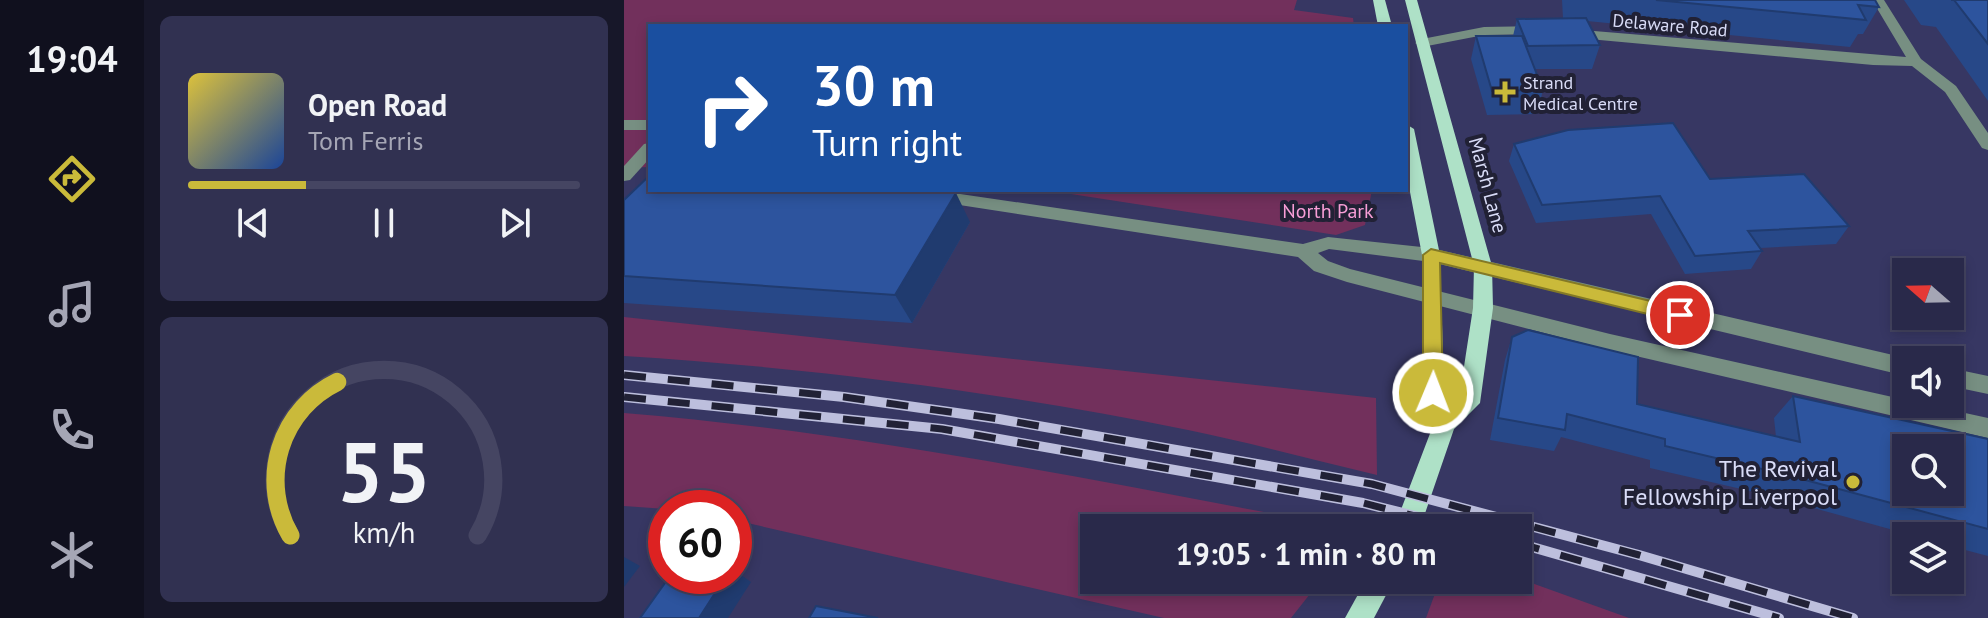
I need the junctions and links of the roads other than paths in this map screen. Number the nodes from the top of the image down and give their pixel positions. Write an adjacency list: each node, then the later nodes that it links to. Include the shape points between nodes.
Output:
1 (1379, 0): 4 (main road)
2 (1411, 0): 5 (main road, Marsh Lane)
3 (1878, 0): 6 (street)
4 (1385, 24)
5 (1422, 43): 6 (street, Delaware Road, via 1484,31 1534,30); 16 (main road, Marsh Lane)
6 (1916, 62): 10 (street, via 1951,89)
7 (624, 125): 8 (street)
8 (648, 125)
9 (1408, 139): 15 (main road)
10 (1988, 145)
11 (648, 151): 12 (street)
12 (628, 183)
13 (916, 195): 14 (street)
14 (1303, 251): 15 (street, via 1328,243); 17 (street, via 1321,266)
15 (1431, 255): 16 (street); 17 (main road)
16 (1483, 266): 18 (main road, Marsh Lane); 19 (street)
17 (1432, 294): 18 (street); 22 (main road, via 1433,393)
18 (1483, 308): 22 (main road, Marsh Lane, via 1469,403); 23 (street, via 1624,346)
19 (1892, 364)
20 (1964, 380): 21 (street)
21 (1988, 385)
22 (1445, 423): 24 (main road, Marsh Lane)
23 (1988, 428)
24 (1412, 514)
25 (1373, 594): 26 (main road)
26 (1359, 618)

